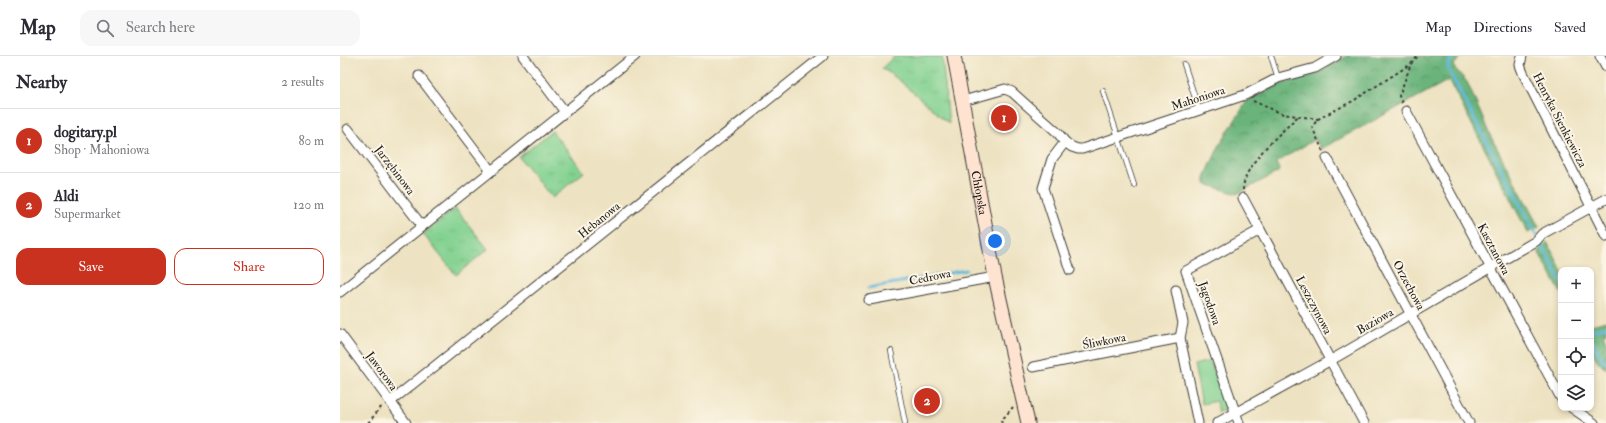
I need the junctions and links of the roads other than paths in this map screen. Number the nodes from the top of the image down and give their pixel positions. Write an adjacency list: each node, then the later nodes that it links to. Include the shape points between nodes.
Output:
1 (523, 56): 17 (street)
2 (635, 56): 17 (street)
3 (823, 56): 43 (street, Hebanowa)
4 (954, 56): 14 (street, Chłopska)
5 (1271, 56): 12 (lane)
6 (1336, 56): 12 (street, Mahoniowa, via 1315,68)
7 (1522, 56): 26 (street, Henryka Sienkiewicza, via 1520,65 1523,73)
8 (1600, 56): 10 (street)
9 (1184, 64): 16 (lane)
10 (1606, 67)
11 (419, 76): 22 (street)
12 (1278, 78): 16 (street, Mahoniowa, via 1245,95)
13 (1102, 91): 19 (lane)
14 (963, 101): 20 (street, via 1005,89 1012,92); 32 (street, Chłopska)
15 (1405, 108): 30 (street, Kasztanowa)
16 (1199, 110): 19 (street, Mahoniowa)
17 (564, 112): 22 (street)
18 (348, 129): 27 (street, Jarzębinowa)
19 (1118, 137): 20 (street, Mahoniowa, via 1078,149); 23 (lane)
20 (1065, 142): 31 (street, via 1052,159 1043,188)
21 (1325, 154): 36 (street, Orzechowa)
22 (491, 171): 27 (street)
23 (1134, 185)
24 (1243, 198): 28 (street, Leszczynowa)
25 (1606, 199): 26 (street, Baziowa)
26 (1591, 207): 29 (street, Henryka Sienkiewicza); 30 (street, Baziowa)
27 (422, 226): 34 (street)
28 (1260, 230): 40 (street, Leszczynowa); 45 (street, Jagodowa, via 1186,271)
29 (1606, 236)
30 (1490, 267): 36 (street, Baziowa); 42 (street, Kasztanowa)
31 (1070, 270)
32 (995, 277): 35 (street, Cedrowa); 48 (street, Chłopska)
33 (1176, 290): 38 (street, via 1183,323)
34 (340, 292)
35 (869, 300)
36 (1410, 314): 40 (street, Baziowa); 53 (street, Orzechowa)
37 (340, 334): 43 (street, Jaworowa)
38 (1180, 338): 41 (street, Śliwkowa); 49 (street)
39 (891, 351): 47 (lane)
40 (1330, 360): 45 (street, Baziowa); 52 (street, Leszczynowa)
41 (1033, 367)
42 (1558, 392)
43 (387, 403): 46 (street, Jaworowa)
44 (1576, 411): 54 (street)
45 (1236, 414): 50 (street, Baziowa); 51 (street, Jagodowa)
46 (406, 423)
47 (905, 423)
48 (1028, 423)
49 (1198, 423)
50 (1217, 423)
51 (1239, 423)
52 (1364, 423)
53 (1469, 423)
54 (1594, 423)

